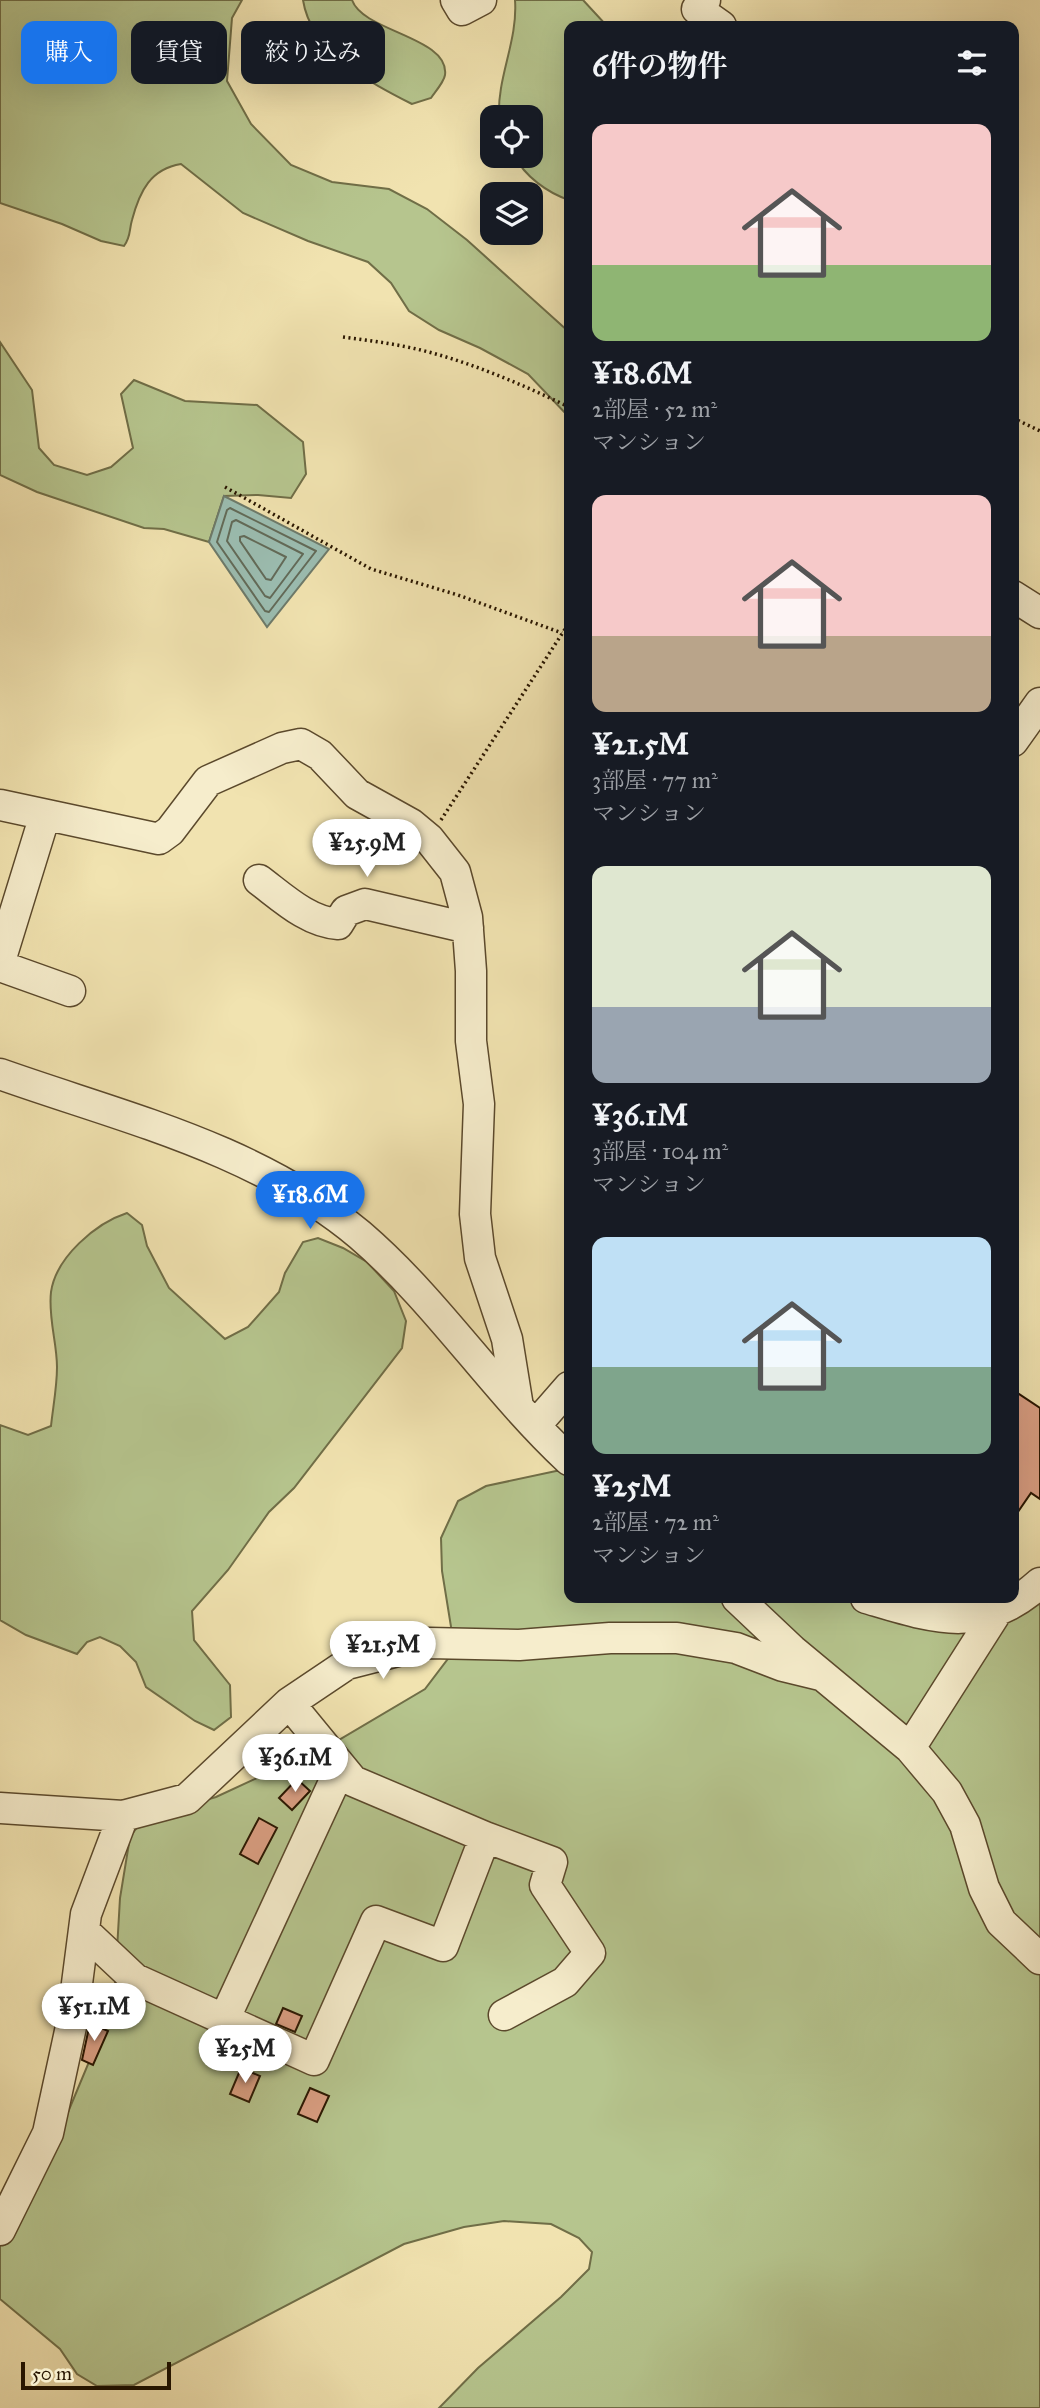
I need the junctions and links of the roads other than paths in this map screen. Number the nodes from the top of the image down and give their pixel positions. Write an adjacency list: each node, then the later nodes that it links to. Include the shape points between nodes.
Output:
1 (456, 0): 2 (street, via 462,10)
2 (481, 0)
3 (705, 0): 4 (street, via 696,9)
4 (713, 21)
5 (1019, 600): 6 (street)
6 (1040, 613)
7 (1040, 703): 8 (street)
8 (1019, 733)
9 (0, 805): 10 (street)
10 (45, 815): 12 (street, via 159,839 208,781 301,744 320,755 357,794 429,839 455,872); 13 (street)
11 (259, 880): 12 (street, via 326,923 338,924 346,911 365,904)
12 (468, 928): 17 (street, via 471,1041 479,1104 475,1214 480,1258)
13 (0, 964): 14 (street)
14 (70, 991)
15 (0, 1074): 17 (street, via 121,1113 223,1152 283,1182 358,1234 412,1284)
16 (564, 1390): 17 (street)
17 (526, 1416): 18 (street)
18 (564, 1455)
19 (1040, 1583): 20 (street)
20 (1019, 1597)
21 (742, 1603): 25 (street)
22 (883, 1603): 24 (street, via 926,1616 962,1619)
23 (1011, 1603): 24 (street)
24 (996, 1613): 27 (street)
25 (820, 1675): 26 (street, via 736,1648 677,1638 429,1643 347,1664); 27 (street)
26 (289, 1703): 28 (street); 30 (street, via 187,1799)
27 (911, 1748): 33 (street, via 947,1792 965,1825 984,1888 1002,1922)
28 (341, 1767): 31 (street, via 353,1781); 35 (street)
29 (0, 1808): 30 (street)
30 (123, 1816): 32 (street)
31 (485, 1837): 34 (street, via 552,1862 544,1885 590,1953 565,1982); 35 (street, via 443,1946 376,1921 314,2060)
32 (83, 1931): 35 (street, via 135,1979); 36 (street, via 72,2022 48,2133)
33 (1040, 1959)
34 (505, 2015)
35 (224, 2020)
36 (0, 2230)

